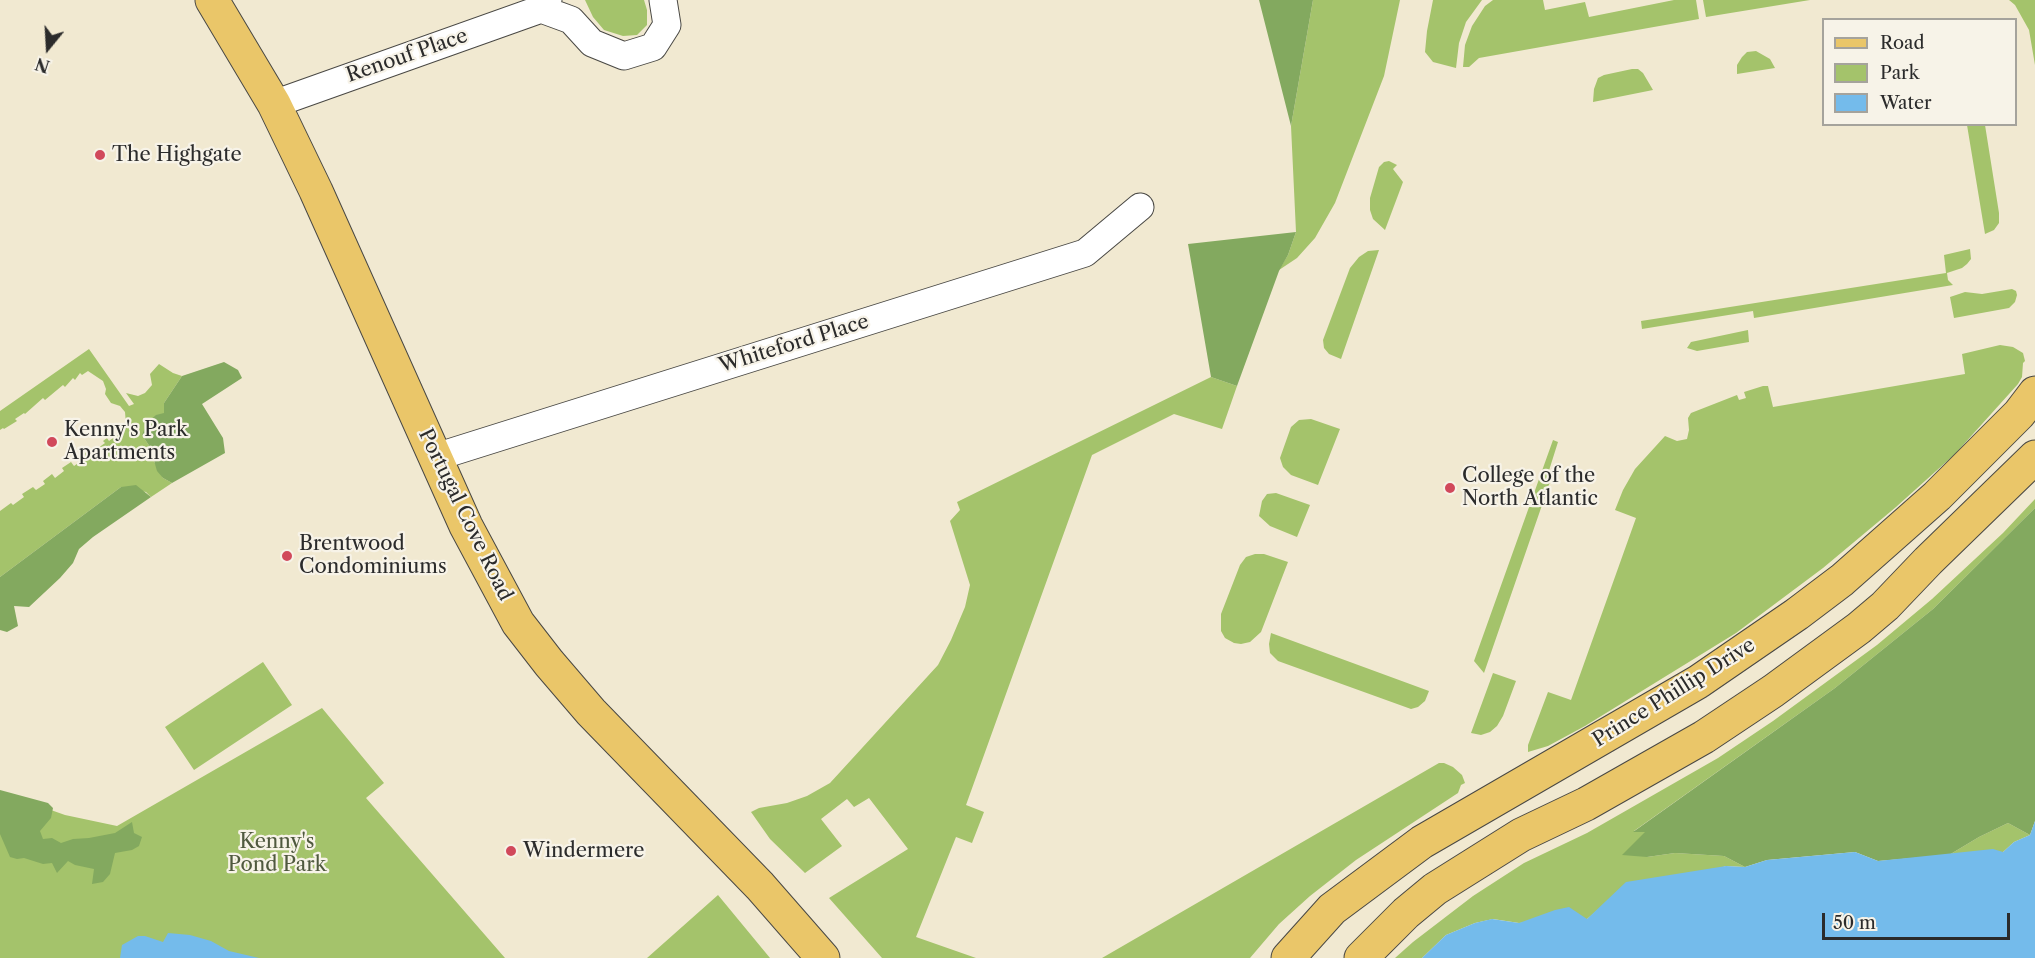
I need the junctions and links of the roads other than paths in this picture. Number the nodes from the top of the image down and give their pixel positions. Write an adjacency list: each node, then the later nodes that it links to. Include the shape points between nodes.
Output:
1 (212, 0): 4 (main road, Portugal Cove Road)
2 (663, 0): 3 (street, Renouf Place, via 667,25 653,47 624,56 592,42 571,20)
3 (545, 5): 4 (street, Renouf Place)
4 (274, 104): 7 (main road, Portugal Cove Road)
5 (1140, 207): 7 (street, Whiteford Place, via 1085,253)
6 (2035, 393): 10 (main road, Prince Phillip Drive, via 1937,496 1842,580 1689,688 1422,842 1332,909)
7 (436, 457): 9 (main road, Portugal Cove Road, via 466,526 518,623 591,712 760,886)
8 (2035, 457): 11 (main road, via 1885,606 1773,691 1704,737 1586,804 1521,835 1435,889 1397,920)
9 (823, 958)
10 (1288, 958)
11 (1361, 958)

